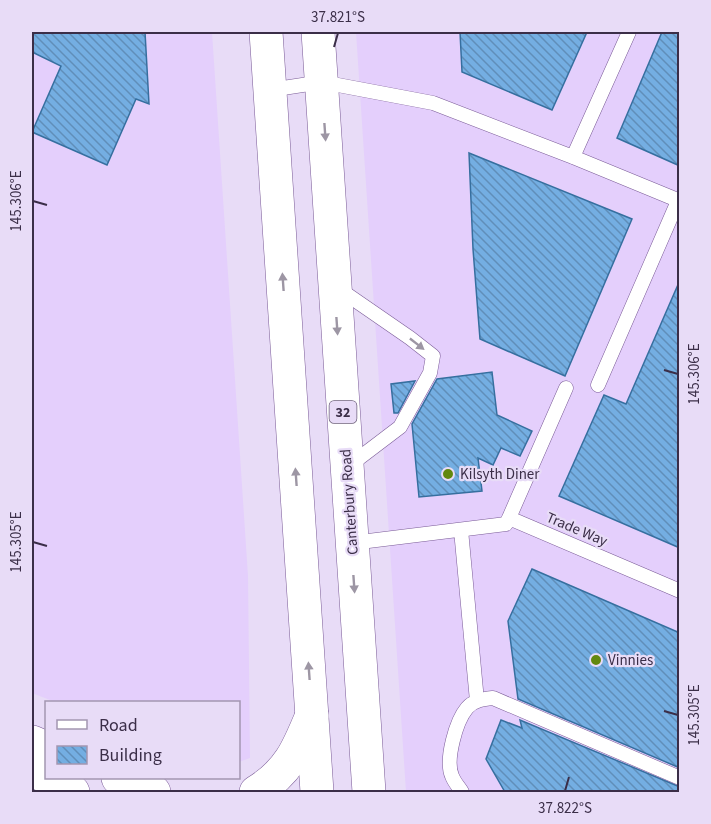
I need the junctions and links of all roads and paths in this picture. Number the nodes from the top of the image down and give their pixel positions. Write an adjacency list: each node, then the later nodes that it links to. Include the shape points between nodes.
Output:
1 (266, 32): 5 (main road)
2 (318, 32): 4 (main road, Canterbury Road / 32)
3 (629, 32): 6 (lane)
4 (322, 82): 5 (lane); 6 (lane, via 433,103); 8 (main road, Canterbury Road / 32, one-way to 8)
5 (270, 90): 17 (main road, one-way to 5)
6 (573, 157): 7 (lane)
7 (679, 201): 9 (lane)
8 (335, 286): 11 (main road, Canterbury Road / 32, one-way to 11); 11 (lane, one-way to 11, via 433,356 430,373 400,427)
9 (598, 385)
10 (566, 388): 12 (lane)
11 (347, 467): 14 (main road, Canterbury Road / 32)
12 (509, 518): 13 (lane, via 506,524); 15 (lane, Trade Way)
13 (461, 530): 14 (lane); 16 (lane)
14 (352, 543): 25 (main road, Canterbury Road / 32, one-way to 25)
15 (680, 591)
16 (477, 701): 18 (lane, via 493,698); 26 (lane, via 467,708 455,729 450,753 451,774)
17 (312, 715): 23 (main road, via 283,771); 24 (main road)
18 (680, 778)
19 (50, 779): 21 (main road)
20 (123, 779): 22 (main road)
21 (73, 792)
22 (154, 792)
23 (256, 792)
24 (317, 792)
25 (369, 792)
26 (462, 792)

